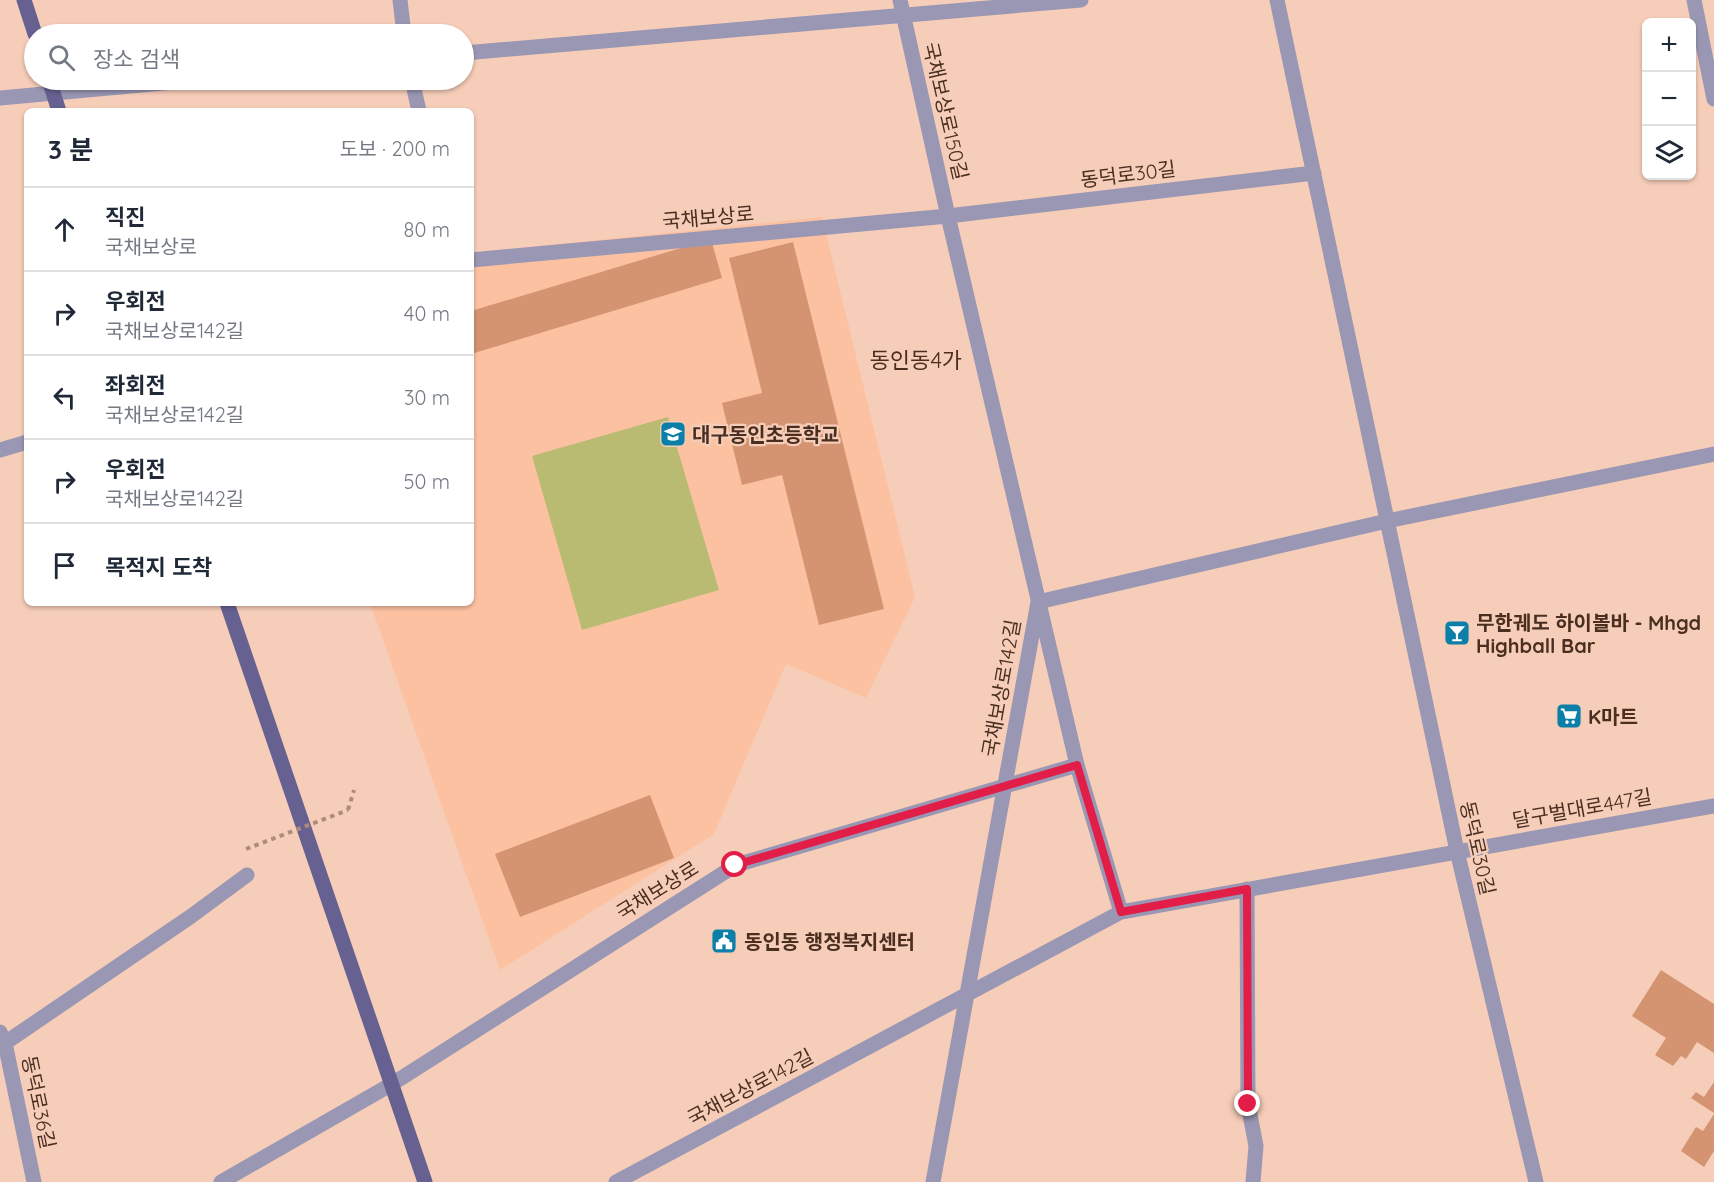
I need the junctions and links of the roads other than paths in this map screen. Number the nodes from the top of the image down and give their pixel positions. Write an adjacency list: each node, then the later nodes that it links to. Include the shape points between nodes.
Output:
1 (24, 0): 7 (main road)
2 (400, 0): 8 (street)
3 (1082, 0): 6 (street, 국채보상로150길)
4 (1277, 0): 17 (street, 동덕로30길)
5 (1694, 0): 14 (street)
6 (902, 8): 9 (street, 국채보상로150길); 18 (street, 국채보상로150길)
7 (32, 24)
8 (403, 24)
9 (474, 52)
10 (37, 90): 13 (street)
11 (52, 90): 15 (main road)
12 (414, 90): 16 (street)
13 (0, 98)
14 (1714, 99)
15 (58, 108)
16 (418, 108)
17 (1314, 172): 18 (street, 동덕로30길); 23 (street, 동덕로30길)
18 (948, 216): 19 (street, 국채보상로); 24 (street, 국채보상로142길)
19 (474, 260)
20 (24, 443): 21 (street)
21 (0, 450)
22 (1714, 454): 23 (street)
23 (1387, 521): 24 (street); 29 (street, 동덕로30길)
24 (1038, 602): 26 (street, 국채보상로142길); 27 (street, 국채보상로142길)
25 (227, 606): 35 (main road)
26 (1077, 765): 27 (street, 국채보상로); 32 (street, 국채보상로142길)
27 (1005, 786): 33 (street, 국채보상로142길); 35 (street, 국채보상로, via 735,865)
28 (1714, 806): 29 (street, 달구벌대로447길)
29 (1457, 851): 31 (street, 국채보상로142길); 42 (street, 동덕로30길)
30 (247, 875): 34 (street, via 190,917)
31 (1247, 889): 32 (street, 국채보상로142길); 41 (street, via 1248,1104 1256,1146)
32 (1121, 912): 33 (street, 국채보상로142길)
33 (967, 994): 39 (street, 국채보상로142길); 40 (street, 국채보상로142길)
34 (2, 1037): 36 (street, 동덕로36길)
35 (392, 1084): 37 (street, 국채보상로); 38 (main road)
36 (34, 1182)
37 (221, 1182)
38 (425, 1182)
39 (616, 1182)
40 (933, 1182)
41 (1253, 1182)
42 (1536, 1182)

